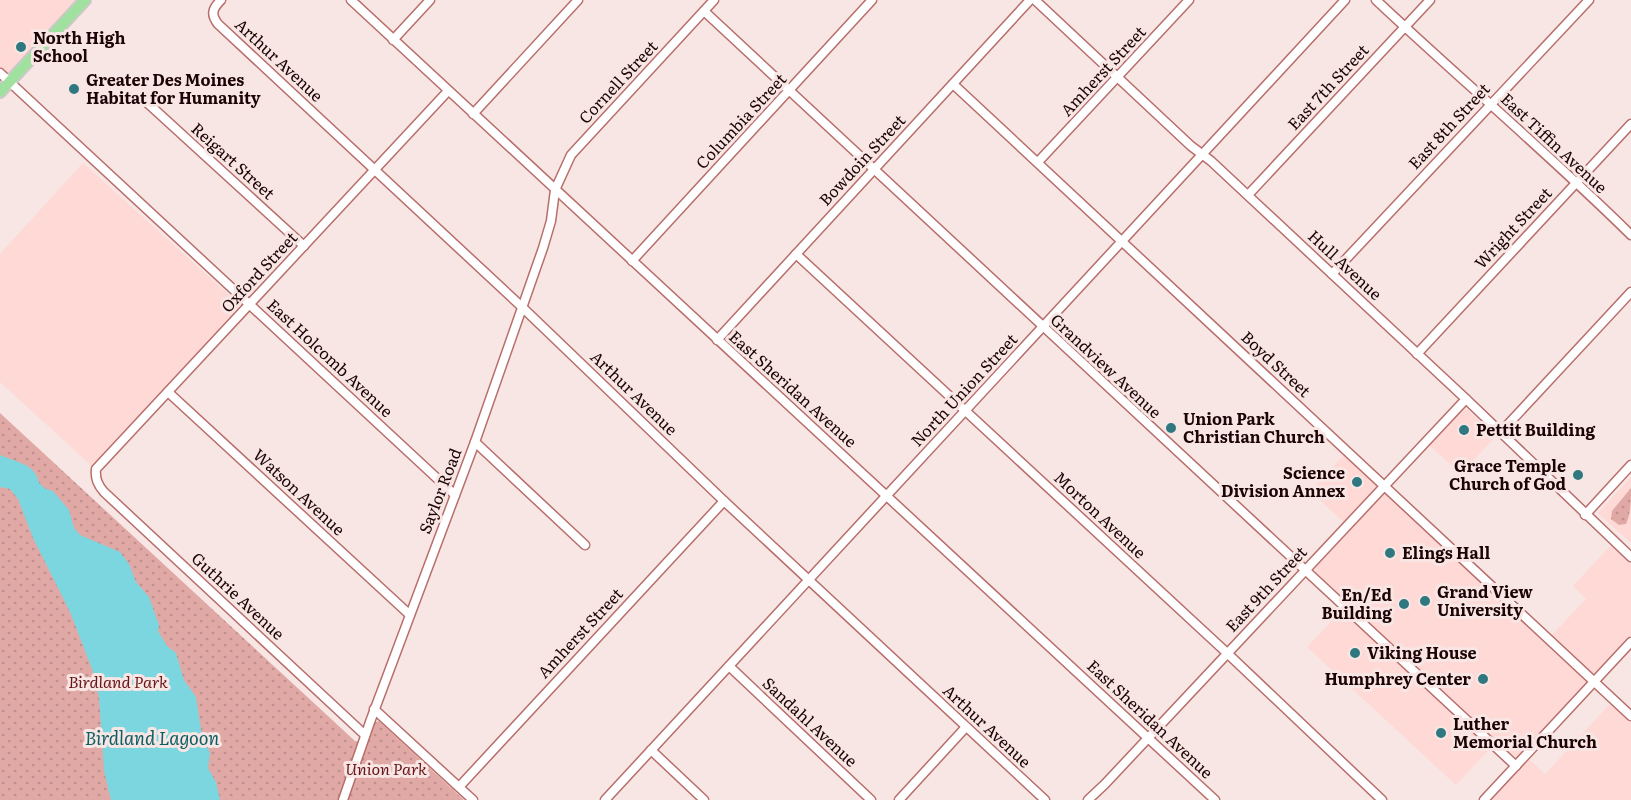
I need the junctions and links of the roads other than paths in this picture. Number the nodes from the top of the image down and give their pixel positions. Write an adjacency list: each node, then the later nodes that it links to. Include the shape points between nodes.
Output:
1 (85, 0): 20 (main road)
2 (351, 0): 17 (street, East Sheridan Avenue)
3 (430, 0): 17 (street)
4 (578, 0): 27 (street)
5 (714, 0): 15 (street, Cornell Street)
6 (872, 0): 23 (street, Columbia Street)
7 (1030, 0): 21 (street, Bowdoin Street)
8 (1035, 0): 19 (street, Hull Avenue)
9 (1189, 0): 19 (street, Amherst Street)
10 (1345, 0): 29 (street, North Union Street)
11 (1376, 0): 16 (street, East Tiffin Avenue)
12 (1430, 0): 16 (street, East 7th Street)
13 (1589, 0): 26 (street, East 8th Street)
14 (219, 2): 32 (street, Arthur Avenue, via 213,14 218,24)
15 (704, 11): 23 (street, Grandview Avenue); 34 (street, Cornell Street, via 571,155)
16 (1405, 27): 26 (street, East Tiffin Avenue); 35 (street, East 7th Street)
17 (393, 40): 22 (street, East Sheridan Avenue)
18 (0, 73): 20 (street, East Holcomb Avenue)
19 (1117, 77): 29 (street, Hull Avenue); 30 (street, Amherst Street)
20 (10, 82): 24 (main road); 43 (street, East Holcomb Avenue)
21 (953, 84): 30 (street, Boyd Street); 31 (street, Bowdoin Street)
22 (448, 91): 27 (street, East Sheridan Avenue); 32 (street, Oxford Street)
23 (789, 91): 31 (street, Grandview Avenue); 40 (street, Columbia Street)
24 (0, 92)
25 (142, 98): 38 (street, Reigart Street)
26 (1491, 104): 33 (street, East Tiffin Avenue); 41 (street, East 8th Street)
27 (473, 114): 34 (street, East Sheridan Avenue)
28 (1631, 124): 33 (street, Wright Street)
29 (1202, 154): 35 (street, Hull Avenue); 37 (street, North Union Street)
30 (1038, 162): 37 (street, Boyd Street)
31 (874, 168): 39 (street, Bowdoin Street); 45 (street, Grandview Avenue)
32 (374, 170): 38 (street, Oxford Street); 44 (street, Arthur Avenue)
33 (1575, 183): 36 (street, East Tiffin Avenue); 47 (street, Wright Street)
34 (555, 190): 40 (street, East Sheridan Avenue); 44 (street, Saylor Road, via 551,221)
35 (1248, 195): 41 (street, Hull Avenue)
36 (1631, 235)
37 (1122, 241): 45 (street, North Union Street); 55 (street, Boyd Street)
38 (304, 246): 43 (street, Oxford Street)
39 (796, 254): 46 (street, Bowdoin Street); 50 (street, Morton Avenue)
40 (632, 261): 46 (street, East Sheridan Avenue)
41 (1332, 274): 47 (street, Hull Avenue)
42 (1631, 292): 51 (street)
43 (249, 304): 48 (street, Oxford Street); 56 (street, East Holcomb Avenue)
44 (522, 307): 52 (street, Saylor Road); 58 (street, Arthur Avenue)
45 (1042, 327): 50 (street, North Union Street); 62 (street, Grandview Avenue)
46 (717, 340): 57 (street, East Sheridan Avenue)
47 (1417, 354): 49 (street, Hull Avenue)
48 (168, 392): 54 (street, Oxford Street, via 96,469); 64 (street, Watson Avenue)
49 (1466, 399): 51 (street, Hull Avenue); 55 (street, East 9th Street)
50 (966, 411): 57 (street, North Union Street); 66 (street, Morton Avenue)
51 (1500, 433): 59 (street, Hull Avenue)
52 (475, 442): 56 (street, Saylor Road); 60 (street)
53 (1631, 465): 59 (street)
54 (95, 476): 72 (street, Guthrie Avenue, via 104,492)
55 (1384, 485): 62 (street, East 9th Street); 68 (street, Boyd Street)
56 (455, 495): 64 (street, Saylor Road)
57 (887, 496): 63 (street, North Union Street); 73 (street, East Sheridan Avenue)
58 (724, 501): 63 (street, Arthur Avenue); 76 (street, Amherst Street)
59 (1585, 515): 61 (street, Hull Avenue)
60 (585, 545)
61 (1631, 557)
62 (1305, 570): 66 (street, East 9th Street); 75 (street, Grandview Avenue)
63 (809, 580): 67 (street, North Union Street); 71 (street, Arthur Avenue)
64 (410, 615): 69 (street, Saylor Road)
65 (1631, 642): 68 (street)
66 (1227, 653): 73 (street, East 9th Street); 86 (street, Morton Avenue)
67 (729, 666): 74 (street, North Union Street); 81 (street, Sandahl Avenue)
68 (1594, 681): 70 (street, Boyd Street); 75 (street)
69 (374, 709): 72 (street, Saylor Road); 76 (street)
70 (1631, 716)
71 (966, 727): 82 (street); 83 (street, Arthur Avenue)
72 (365, 735): 77 (street, Saylor Road)
73 (1148, 737): 84 (street, East 9th Street); 85 (street, East Sheridan Avenue)
74 (651, 750): 79 (street, North Union Street); 80 (street)
75 (1516, 766): 87 (street)
76 (459, 787): 78 (street)
77 (343, 800)
78 (473, 800)
79 (605, 800)
80 (704, 800)
81 (871, 800)
82 (899, 800)
83 (1045, 800)
84 (1088, 800)
85 (1215, 800)
86 (1382, 800)
87 (1484, 800)

